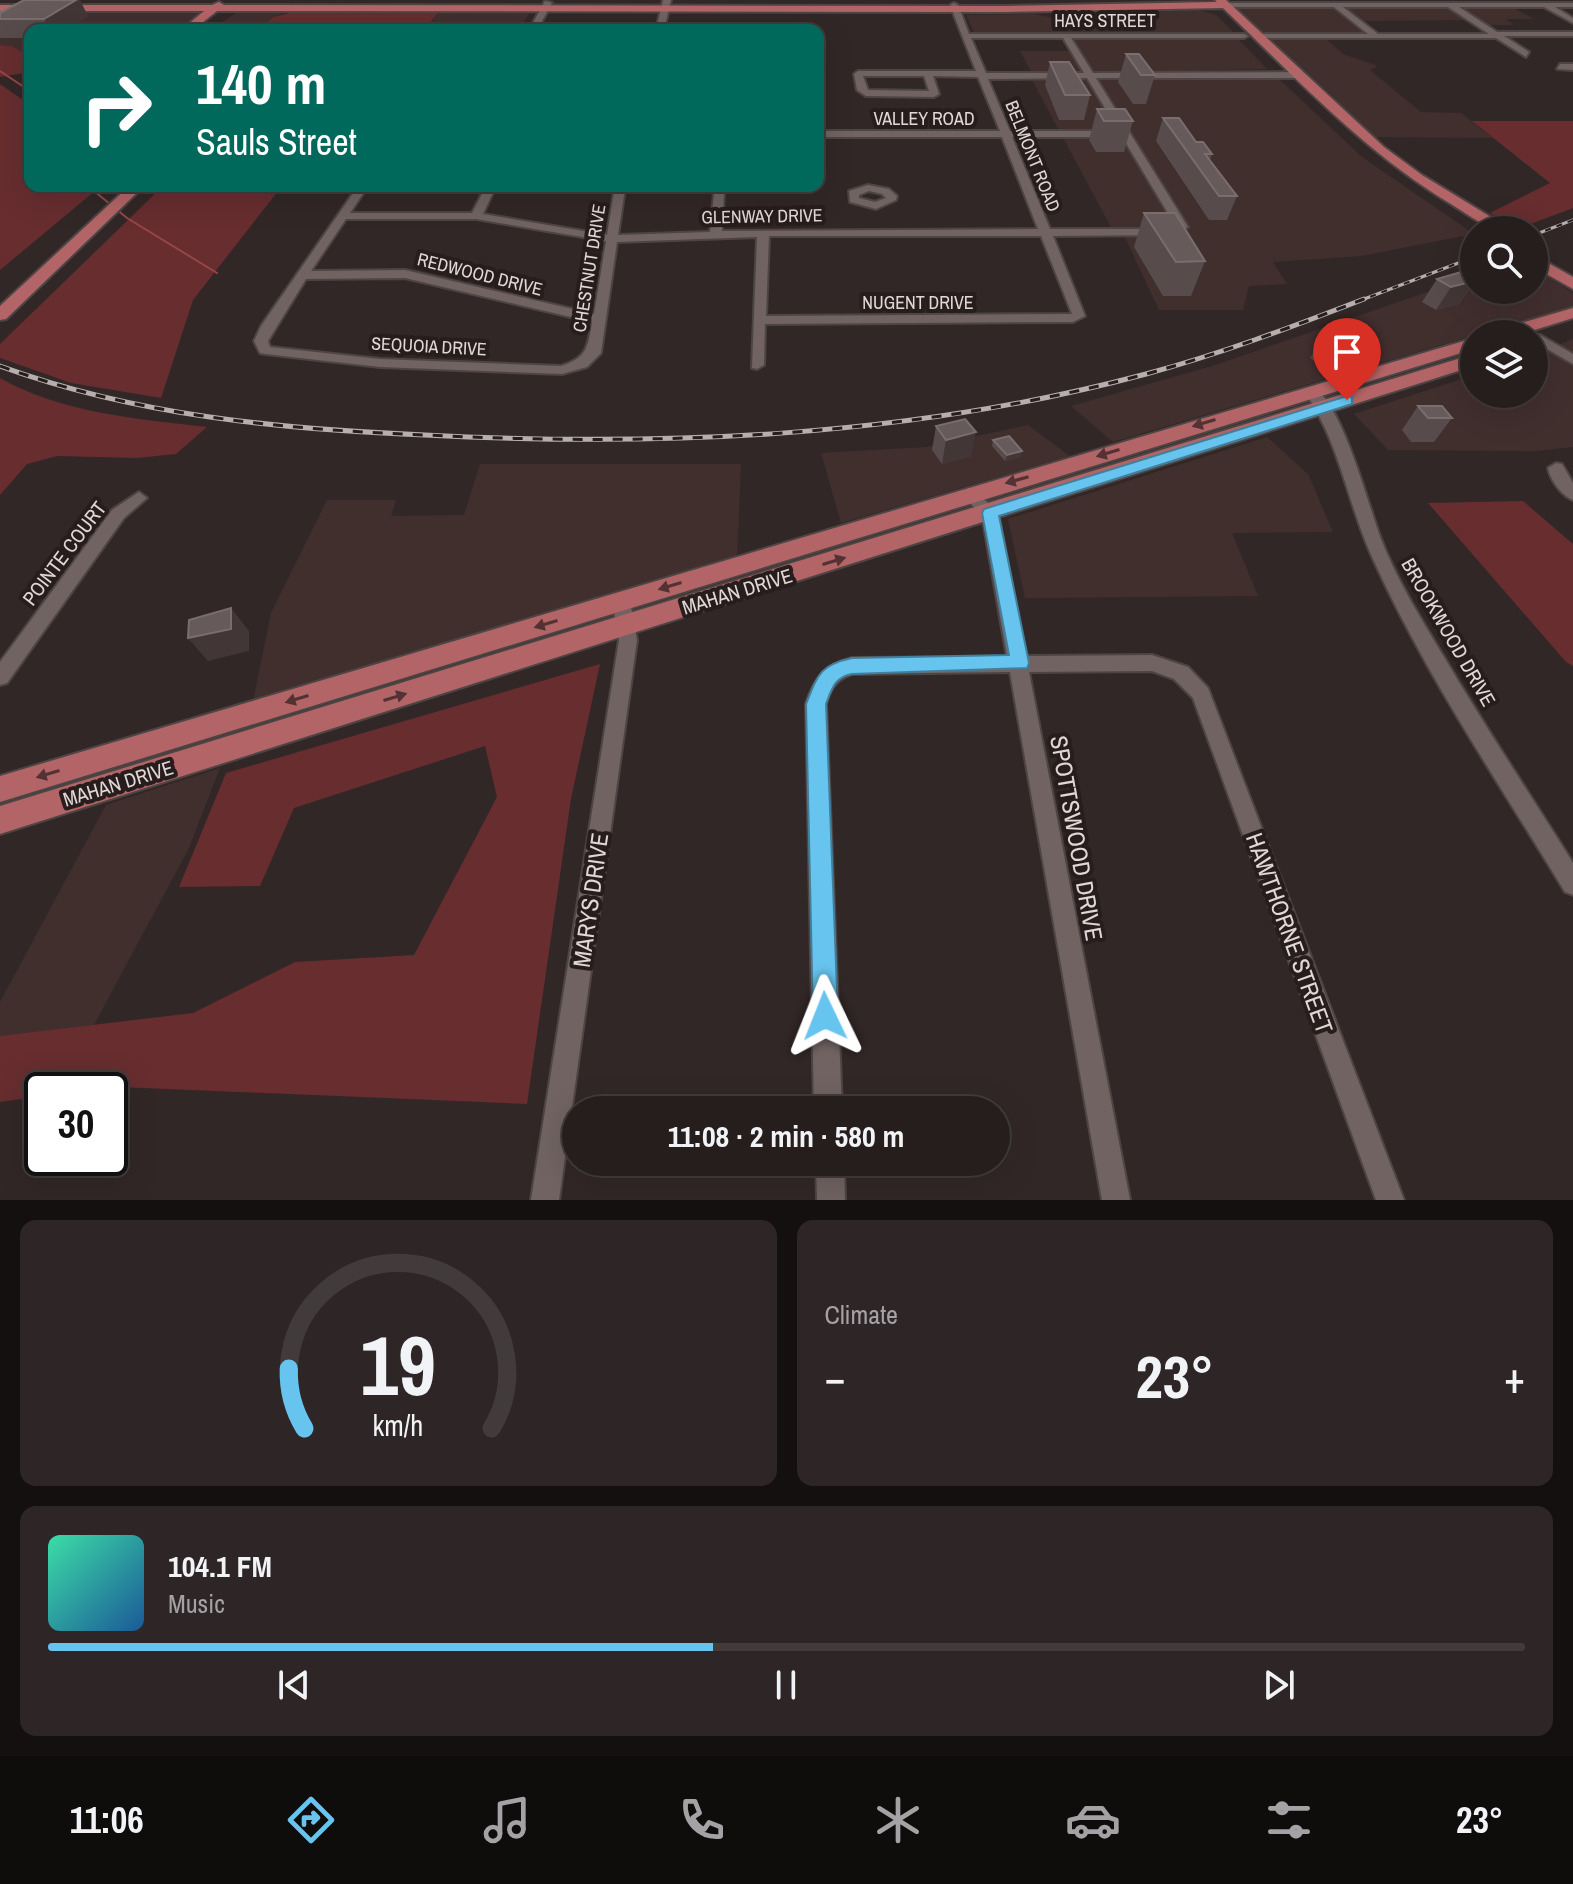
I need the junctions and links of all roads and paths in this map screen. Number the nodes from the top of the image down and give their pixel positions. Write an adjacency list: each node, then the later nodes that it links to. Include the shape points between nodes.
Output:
1 (667, 2): 5 (main road); 16 (main road); 21 (street)
2 (1392, 2): 9 (street); 10 (street)
3 (265, 3): 4 (main road); 5 (main road); 6 (main road)
4 (249, 4): 5 (main road); 6 (main road)
5 (547, 4): 20 (street)
6 (225, 5): 14 (main road); 14 (main road); 18 (main road); 19 (main road)
7 (1216, 5): 8 (street); 16 (main road); 16 (main road); 26 (main road)
8 (1303, 5): 9 (street); 15 (street)
9 (1350, 5): 15 (street)
10 (1450, 5): 11 (street); 23 (street)
11 (1545, 5): 12 (street); 17 (street)
12 (1573, 5)
13 (0, 6): 14 (main road)
14 (42, 6)
15 (1337, 6): 27 (street)
16 (955, 7): 24 (street, BELMONT ROAD)
17 (1573, 21)
18 (195, 24)
19 (206, 24)
20 (536, 24)
21 (662, 24)
22 (1573, 34): 23 (street, HAYS STREET)
23 (1497, 35): 27 (street, HAYS STREET); 28 (street)
24 (967, 36): 25 (street, HAYS STREET); 32 (street, BELMONT ROAD)
25 (1066, 36): 26 (street, HAYS STREET); 34 (street)
26 (1250, 36): 27 (street, HAYS STREET); 33 (main road)
27 (1376, 36)
28 (1526, 54)
29 (1560, 67): 30 (street)
30 (1573, 67)
31 (928, 74): 31 (street, via 887,73 858,74 866,93 934,94); 32 (street)
32 (983, 75): 34 (street); 38 (street, BELMONT ROAD)
33 (1288, 75): 34 (street); 35 (main road); 36 (main road)
34 (1090, 76): 39 (street)
35 (1337, 129): 36 (main road); 40 (main road)
36 (1353, 129): 40 (main road)
37 (824, 134): 38 (street, VALLEY ROAD)
38 (1007, 134): 39 (street, VALLEY ROAD); 51 (street, BELMONT ROAD)
39 (1126, 134): 51 (street, GLENWAY DRIVE, via 1182,227 1168,232)
40 (1417, 184): 50 (main road)
41 (122, 192): 61 (main road)
42 (123, 192): 63 (main road)
43 (359, 192): 48 (street)
44 (488, 192): 49 (street)
45 (619, 192): 55 (street, CHESTNUT DRIVE)
46 (718, 192): 54 (street)
47 (874, 206): 53 (street)
48 (343, 216): 49 (street, GLENWAY DRIVE); 59 (street)
49 (476, 216): 55 (street, GLENWAY DRIVE)
50 (1471, 216)
51 (1047, 232): 53 (street, GLENWAY DRIVE); 65 (street, BELMONT ROAD, via 1080,314)
52 (763, 233): 53 (street, GLENWAY DRIVE); 54 (street, GLENWAY DRIVE); 66 (street)
53 (878, 233)
54 (716, 235): 55 (street, GLENWAY DRIVE)
55 (612, 239): 64 (street, CHESTNUT DRIVE)
56 (1548, 260): 58 (main road)
57 (1548, 264): 60 (main road)
58 (1573, 271)
59 (303, 275): 64 (street, REDWOOD DRIVE, via 405,274); 72 (street, SEQUOIA DRIVE, via 261,341 272,353 562,370)
60 (1573, 284)
61 (0, 297)
62 (1573, 313): 67 (main road)
63 (0, 315)
64 (600, 318): 72 (street, CHESTNUT DRIVE)
65 (1077, 318): 66 (street, NUGENT DRIVE)
66 (759, 320): 76 (street)
67 (1548, 320)
68 (1573, 329): 69 (main road)
69 (1548, 337)
70 (1548, 346): 73 (street)
71 (1460, 347): 74 (main road, MAHAN DRIVE)
72 (593, 355)
73 (1573, 360)
74 (1413, 361): 77 (main road); 78 (main road, MAHAN DRIVE)
75 (1460, 364): 77 (main road, MAHAN DRIVE)
76 (757, 365)
77 (1432, 373): 79 (main road, MAHAN DRIVE)
78 (1311, 391): 79 (street, BROOKWOOD DRIVE); 80 (main road, MAHAN DRIVE, one-way to 80)
79 (1325, 407): 81 (main road, MAHAN DRIVE); 94 (street, BROOKWOOD DRIVE, via 1366,523 1403,602)
80 (1151, 440): 81 (main road); 83 (main road, MAHAN DRIVE, one-way to 83)
81 (1166, 458): 86 (main road, MAHAN DRIVE)
82 (1556, 468): 84 (street)
83 (969, 494): 86 (street); 87 (main road, MAHAN DRIVE, one-way to 87)
84 (1573, 494)
85 (139, 498): 89 (street, POINTE COURT, via 118,514)
86 (990, 513): 87 (main road, MAHAN DRIVE, one-way to 86); 88 (street, SPOTTSWOOD DRIVE)
87 (623, 613): 90 (main road, MAHAN DRIVE, one-way to 90); 91 (main road, MAHAN DRIVE, one-way to 87); 97 (street, MARYS DRIVE, via 628,640)
88 (1020, 663): 95 (street, via 852,666 837,669 826,679 816,704); 99 (street, SPOTTSWOOD DRIVE); 100 (street, HAWTHORNE STREET, via 1152,663 1181,673 1201,694)
89 (0, 677)
90 (183, 733): 91 (main road); 92 (main road, MAHAN DRIVE, one-way to 92)
91 (181, 763): 93 (main road, MAHAN DRIVE)
92 (0, 789)
93 (0, 820)
94 (1573, 884)
95 (828, 1096)
96 (830, 1176): 98 (street)
97 (545, 1200)
98 (831, 1200)
99 (1116, 1200)
100 (1390, 1200)

